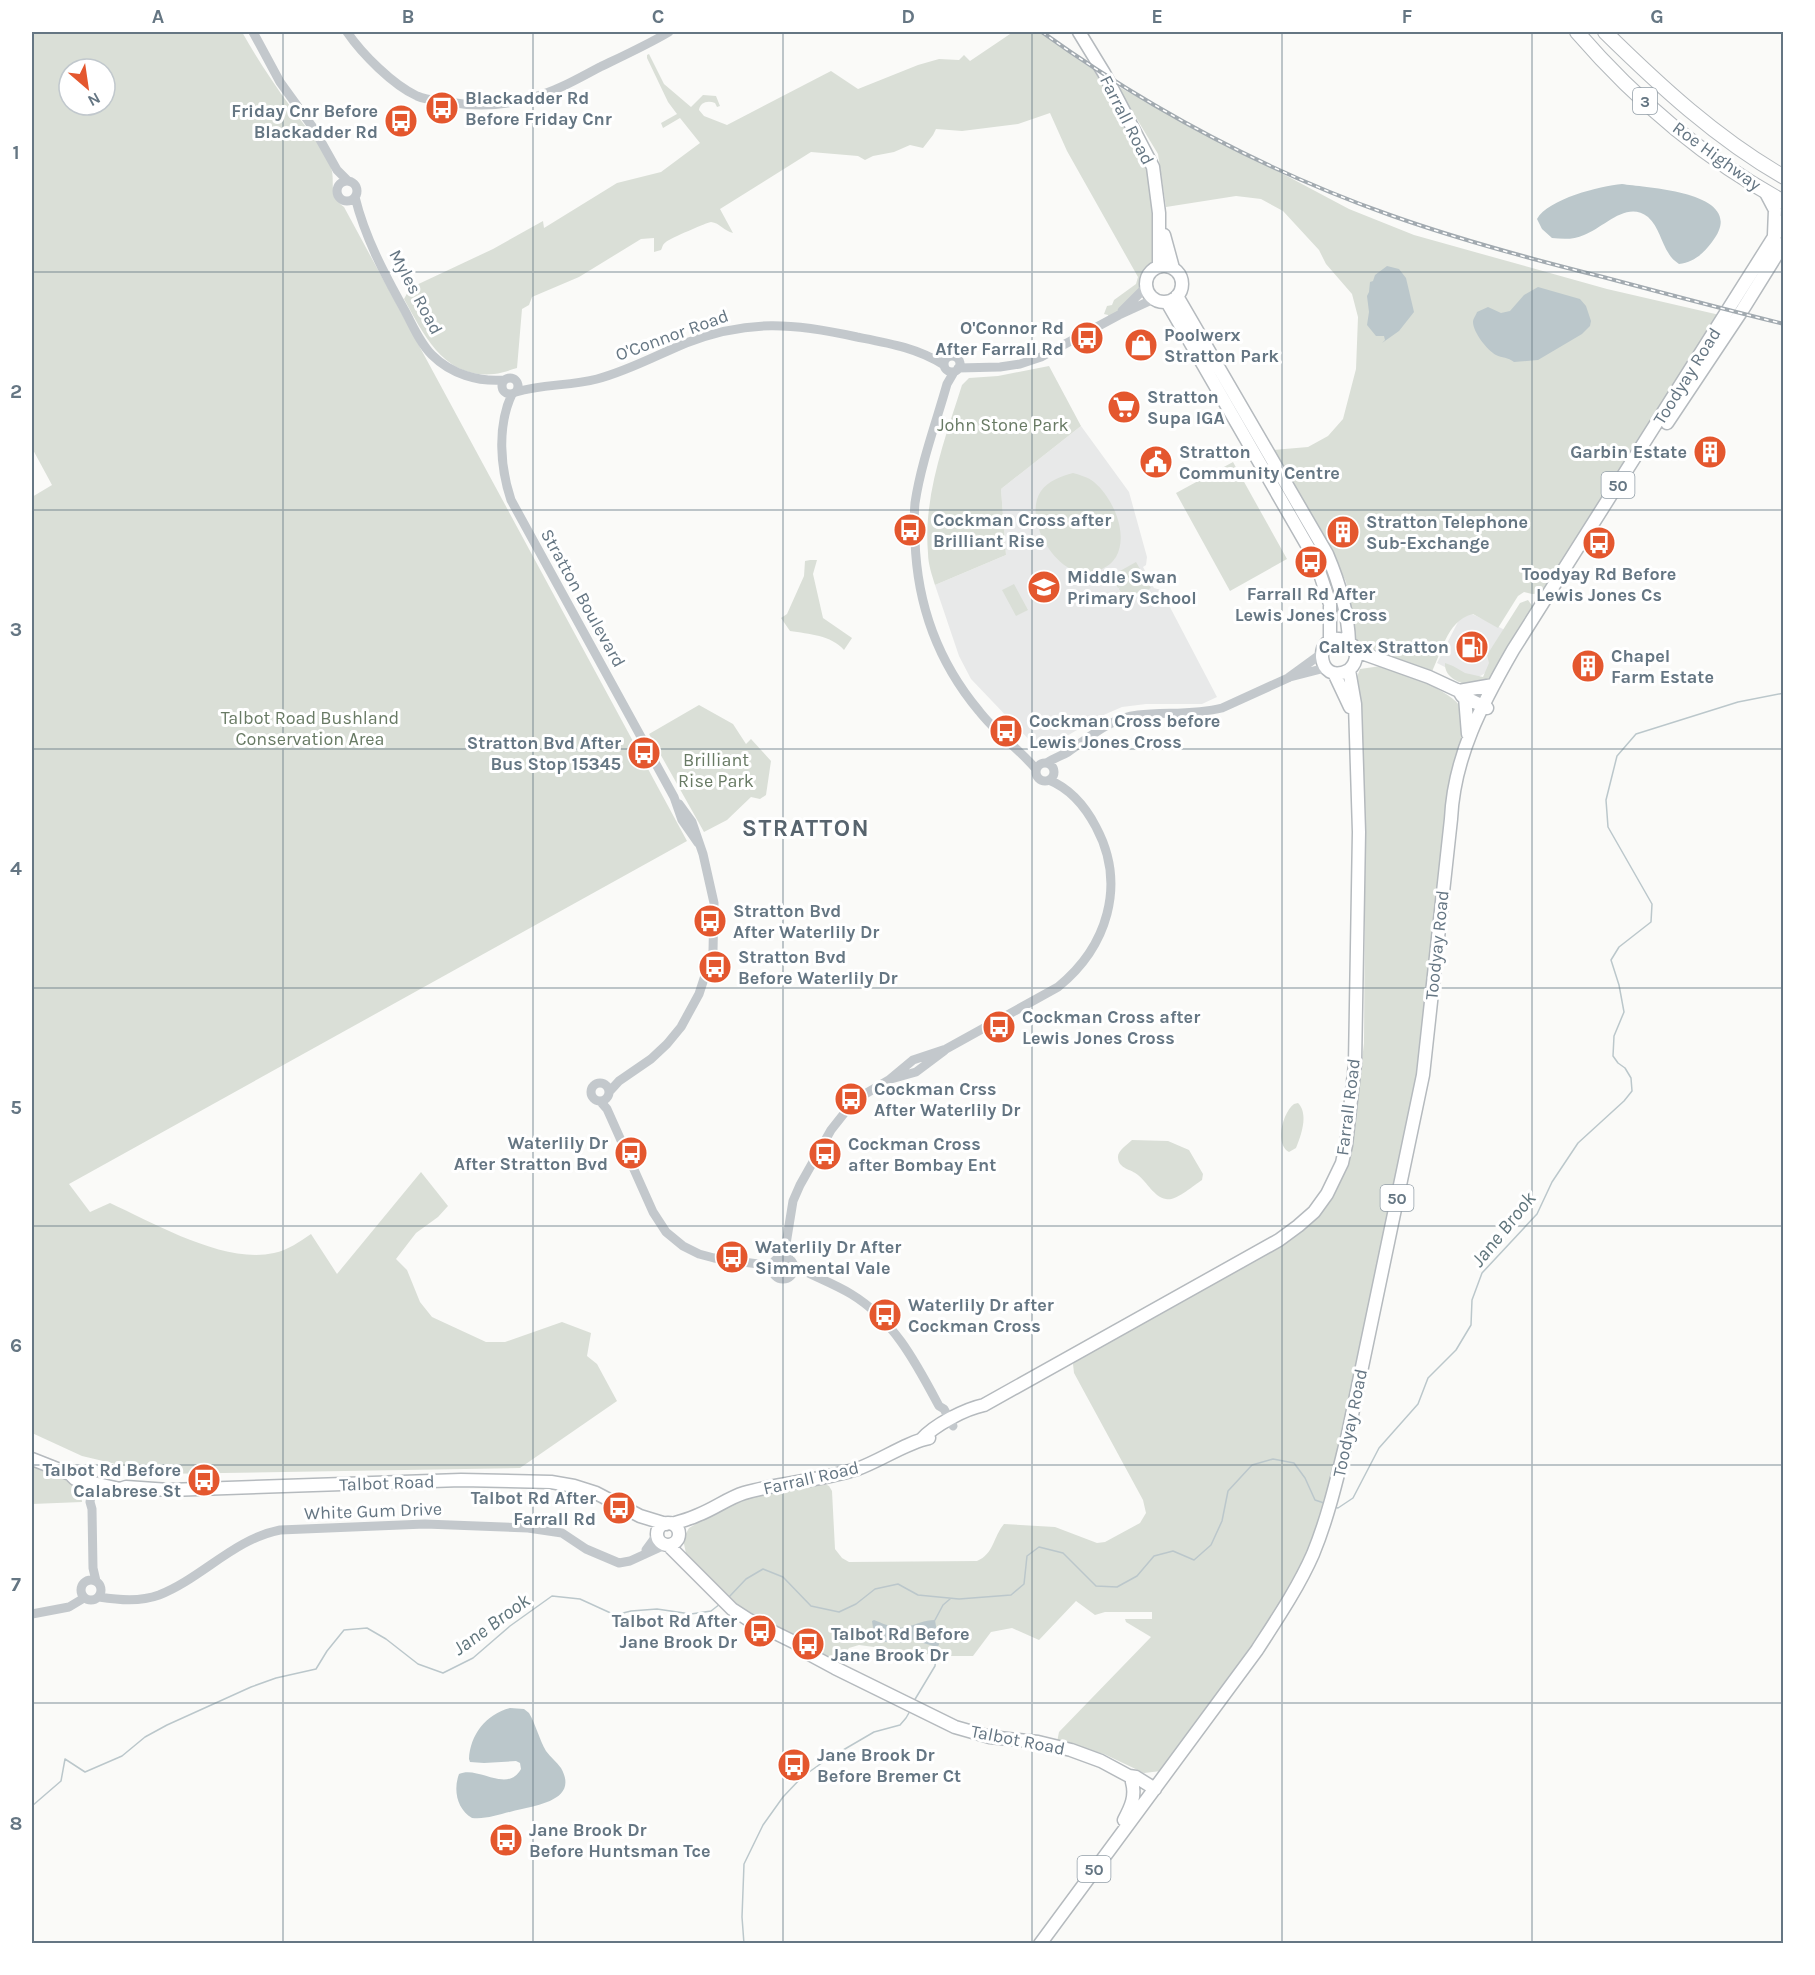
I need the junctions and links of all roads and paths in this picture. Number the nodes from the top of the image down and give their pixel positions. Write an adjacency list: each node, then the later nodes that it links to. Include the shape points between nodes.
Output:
1 (253, 32): 8 (street)
2 (347, 32): 3 (street, via 396,84 415,95 437,103 490,106 535,97)
3 (669, 32)
4 (1079, 32): 17 (main road, Farrall Road, via 1153,167)
5 (1577, 32): 13 (highway, Roe Highway / 3, via 1657,111 1701,148)
6 (1605, 32): 7 (highway, Roe Highway / 3, via 1699,119)
7 (1758, 163): 9 (main road); 10 (highway, Roe Highway / 3)
8 (337, 170): 11 (street); 12 (street)
9 (1784, 172)
10 (1784, 177)
11 (348, 181): 12 (street, via 342,181); 14 (street, via 356,188)
12 (337, 188): 15 (street)
13 (1766, 191): 16 (highway, Roe Highway / 3); 20 (main road, via 1774,210)
14 (355, 197): 15 (street); 18 (street, Myles Road)
15 (344, 201): 18 (street, Myles Road)
16 (1784, 202)
17 (1159, 213): 21 (main road, Farrall Road); 22 (main road, Farrall Road)
18 (360, 218): 29 (street, Myles Road, via 384,272 432,355 461,374)
19 (1784, 222): 20 (main road, Toodyay Road / 50)
20 (1778, 240): 37 (main road, Toodyay Road / 50, via 1731,306); 39 (main road, Toodyay Road / 50, via 1743,309)
21 (1159, 266): 22 (main road); 23 (main road, via 1147,277)
22 (1173, 268): 25 (main road, via 1182,281 1181,291)
23 (1146, 287): 24 (main road); 26 (street, O'Connor Road)
24 (1154, 298): 25 (main road); 26 (street, O'Connor Road)
25 (1172, 299): 30 (main road, via 1315,559 1330,604); 31 (main road, Farrall Road, via 1327,554 1338,580)
26 (1119, 315): 27 (street, O'Connor Road, via 1041,357 1020,364)
27 (951, 366): 28 (street, O'Connor Road, via 903,347 812,328 746,326 688,343 596,379); 42 (street, via 915,505 915,559 925,613 963,691 994,729 1026,757)
28 (529, 388): 29 (street, O'Connor Road); 29 (street, Myles Road, via 512,378)
29 (508, 389): 44 (street, Stratton Boulevard, via 501,454 511,500 674,797 692,822 714,903 713,951 699,994 667,1044 605,1094 607,1109 653,1212 666,1232 699,1254 758,1264)
30 (1330, 641): 31 (main road, via 1336,639); 32 (main road)
31 (1352, 647): 33 (main road); 34 (main road, Farrall Road)
32 (1321, 654): 35 (main road, Farrall Road); 36 (street)
33 (1389, 664): 34 (main road); 38 (main road, via 1429,676)
34 (1352, 668): 35 (main road, via 1340,674); 40 (main road, Farrall Road)
35 (1330, 671): 36 (street); 40 (main road, Farrall Road)
36 (1288, 678): 42 (street, via 1211,711 1136,715 1108,724)
37 (1493, 685): 38 (main road); 39 (main road, Toodyay Road / 50)
38 (1463, 693): 39 (main road); 41 (main road)
39 (1486, 705): 41 (main road, Toodyay Road / 50); 43 (main road, Toodyay Road / 50)
40 (1354, 719): 47 (main road, Farrall Road, via 1359,832 1355,1064 1346,1145 1335,1180 1314,1212 1298,1227 984,1405 978,1412)
41 (1468, 741): 43 (main road, Toodyay Road / 50, via 1455,779)
42 (1047, 769): 44 (street, via 1090,817 1108,860 1110,900 1100,938 1073,975 1058,987 946,1049 913,1059 846,1111 831,1130 793,1201)
43 (1451, 819): 56 (main road, Toodyay Road / 50, via 1423,1075 1336,1486 1313,1554 1281,1614)
44 (781, 1263): 45 (street, via 793,1271); 45 (street, via 775,1275 784,1279); 46 (street)
45 (790, 1275): 46 (street)
46 (810, 1275): 47 (street, via 854,1295 882,1318 912,1355)
47 (948, 1425): 50 (main road, Farrall Road, via 931,1438 860,1468 743,1494)
48 (32, 1459): 49 (main road, Talbot Road)
49 (96, 1481): 50 (main road, Talbot Road, via 169,1490 461,1480 564,1484 596,1493); 51 (street, via 92,1509)
50 (668, 1535): 52 (street, White Gum Drive, via 643,1554 619,1563 562,1533 528,1528 425,1524 280,1530 259,1536 157,1596 130,1601); 55 (main road, Talbot Road, via 689,1568 723,1601 835,1668 955,1727 1071,1750 1101,1761)
51 (93, 1580): 52 (street); 53 (street, via 82,1585)
52 (100, 1593): 53 (street, White Gum Drive, via 92,1601)
53 (82, 1595): 54 (street, via 69,1607)
54 (32, 1614)
55 (1131, 1779): 56 (main road, Talbot Road, via 1136,1777); 57 (main road, via 1132,1806)
56 (1153, 1792): 57 (main road, Toodyay Road / 50)
57 (1107, 1852): 58 (main road, Toodyay Road / 50)
58 (1040, 1944)

